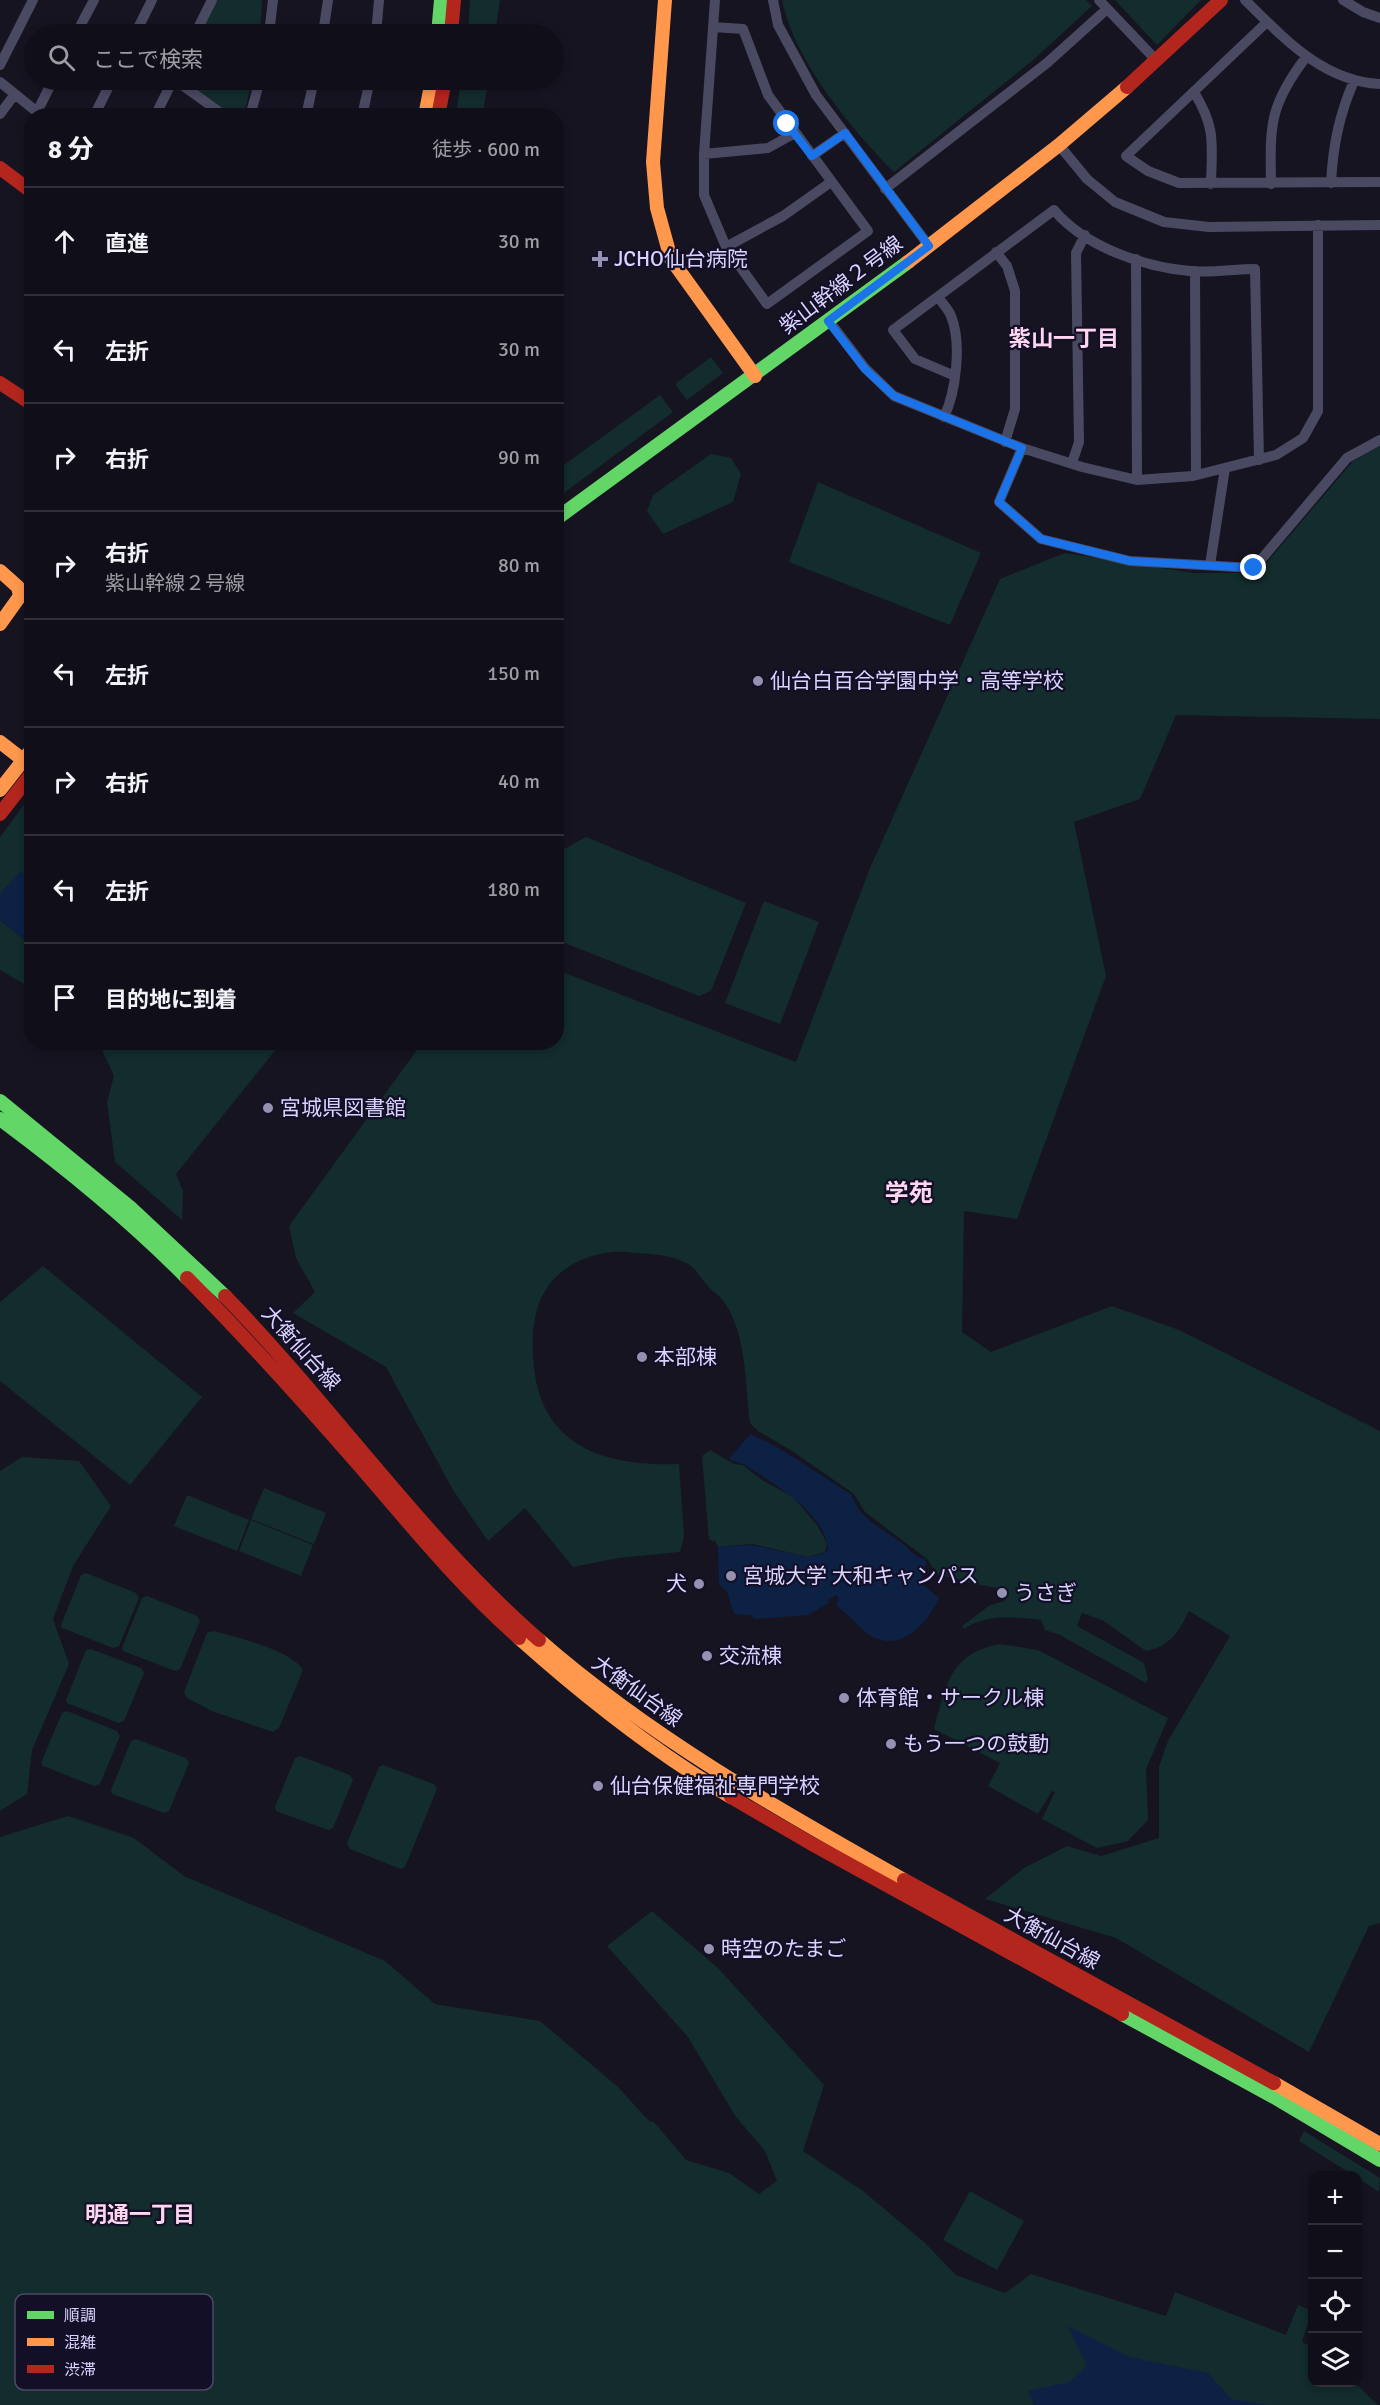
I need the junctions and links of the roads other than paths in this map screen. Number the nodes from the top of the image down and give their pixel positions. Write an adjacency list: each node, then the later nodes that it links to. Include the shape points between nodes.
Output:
1 (33, 0): 31 (street)
2 (94, 0): 20 (street)
3 (152, 0): 21 (street)
4 (212, 0): 22 (street)
5 (273, 0): 23 (street)
6 (328, 0): 24 (street)
7 (379, 0): 25 (street)
8 (441, 0): 26 (main road)
9 (454, 0): 27 (main road)
10 (665, 0): 80 (main road, via 653,162 657,208 671,260)
11 (715, 0): 28 (street)
12 (773, 0): 57 (street, via 778,25 796,61)
13 (1099, 0): 17 (street)
14 (1221, 0): 30 (main road, 紫山幹線２号線)
15 (1245, 0): 19 (street)
16 (1342, 0): 18 (street)
17 (1107, 9): 30 (street); 69 (street, via 1047,63)
18 (1380, 18)
19 (1267, 22): 29 (street); 44 (street)
20 (81, 24)
21 (140, 24)
22 (200, 24)
23 (270, 24)
24 (324, 24)
25 (377, 24)
26 (439, 24)
27 (452, 24)
28 (713, 27): 58 (street, via 743,29 768,95); 60 (street)
29 (1306, 57): 32 (street); 67 (street, via 1284,86 1275,107 1270,129)
30 (1156, 60): 59 (main road, 紫山幹線２号線)
31 (0, 65)
32 (1354, 81): 34 (street); 65 (street, via 1333,147)
33 (0, 82): 45 (street)
34 (1380, 84)
35 (49, 90): 47 (street)
36 (107, 90): 48 (street)
37 (169, 90): 49 (street)
38 (188, 90): 50 (street)
39 (257, 90): 51 (street)
40 (312, 90): 52 (street)
41 (368, 90): 53 (street)
42 (430, 90): 54 (main road)
43 (443, 90): 55 (main road)
44 (1194, 92): 66 (street, via 1212,128); 66 (street, via 1126,156 1148,171 1179,183)
45 (15, 94): 46 (street); 56 (street)
46 (32, 108)
47 (42, 108)
48 (98, 108)
49 (159, 108)
50 (214, 108)
51 (252, 108)
52 (308, 108)
53 (364, 108)
54 (427, 108)
55 (440, 108)
56 (0, 114)
57 (845, 133): 61 (street); 69 (street)
58 (795, 134): 60 (street, via 768,148); 61 (street)
59 (1059, 145): 70 (street, via 1087,178 1115,202 1164,222 1209,227); 73 (main road, 紫山幹線２号線)
60 (704, 154): 74 (street, via 704,195)
61 (812, 156): 63 (street)
62 (0, 168): 68 (main road)
63 (831, 182): 74 (street, via 783,216); 74 (street, via 868,231 767,304)
64 (1380, 182): 65 (street)
65 (1331, 183): 67 (street)
66 (1211, 184): 67 (street)
67 (1271, 184)
68 (24, 186)
69 (885, 189): 73 (street)
70 (1318, 225): 71 (street); 88 (street, via 1318,411 1303,438 1276,455)
71 (1380, 225)
72 (1085, 235): 75 (street, via 1054,210); 76 (street, via 1098,245); 89 (street, via 1076,253 1079,442)
73 (929, 246): 79 (main road, 紫山幹線２号線)
74 (726, 247)
75 (996, 252): 78 (street); 86 (street, via 1007,266 1015,291 1016,409)
76 (1136, 259): 77 (street); 92 (street)
77 (1195, 271): 88 (street, via 1255,269); 91 (street)
78 (938, 297): 81 (street, via 951,316); 81 (street, via 893,330 915,359)
79 (828, 321): 80 (main road, 紫山幹線２号線); 84 (street, via 865,369 894,396)
80 (754, 376): 93 (main road, 紫山幹線２号線)
81 (955, 376): 84 (street, via 952,399)
82 (0, 383): 83 (main road)
83 (24, 399)
84 (944, 417): 86 (street)
85 (1380, 440): 94 (street, via 1347,458 1254,568)
86 (1005, 441): 87 (street)
87 (1022, 448): 89 (street); 94 (street, via 999,502 1041,539 1130,561)
88 (1258, 460): 90 (street)
89 (1072, 464): 92 (street)
90 (1225, 468): 91 (street); 94 (street)
91 (1196, 475): 92 (street)
92 (1137, 480)
93 (564, 513)
94 (1210, 566)
95 (0, 572): 96 (main road, via 20,591)
96 (0, 624)
97 (0, 742): 98 (main road)
98 (24, 755)
99 (24, 764): 101 (main road)
100 (24, 783): 102 (main road)
101 (0, 790)
102 (0, 814)
103 (0, 1101): 105 (main road, 大衡仙台線, via 98,1178 195,1265)
104 (0, 1119): 106 (main road, 大衡仙台線, via 130,1222)
105 (257, 1329): 106 (street); 107 (main road, 大衡仙台線, via 459,1561 548,1649 616,1704 787,1815)
106 (247, 1339): 108 (main road, 大衡仙台線, via 490,1612 574,1687 653,1747 812,1844 1274,2097)
107 (1380, 2144)
108 (1380, 2160)

